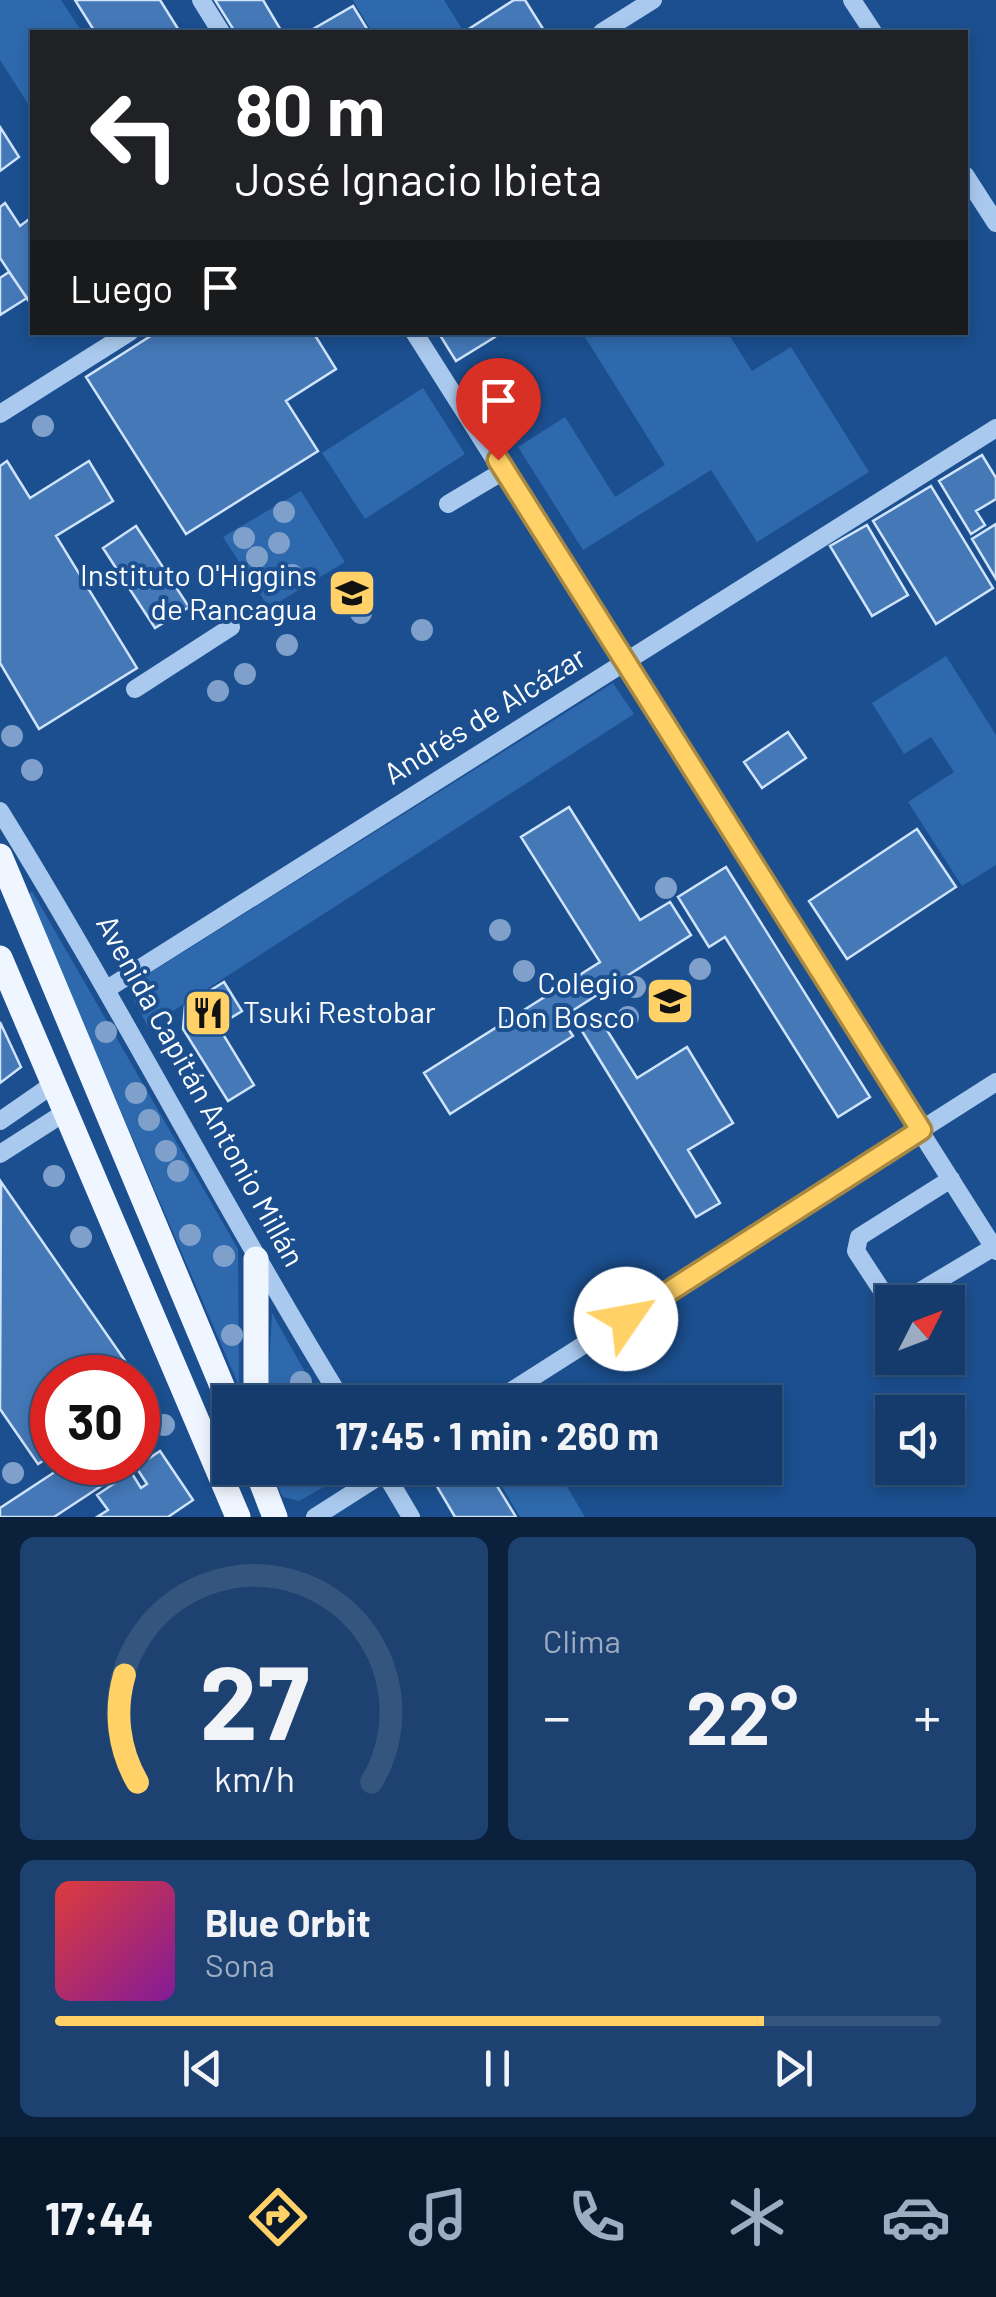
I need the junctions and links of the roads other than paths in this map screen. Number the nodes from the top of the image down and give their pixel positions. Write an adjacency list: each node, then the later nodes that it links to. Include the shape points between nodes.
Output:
1 (201, 0): 4 (street)
2 (653, 0): 5 (street)
3 (852, 0): 6 (street)
4 (221, 30)
5 (605, 30)
6 (873, 30)
7 (968, 179): 8 (street)
8 (996, 223)
9 (125, 335): 11 (street)
10 (416, 335): 13 (street)
11 (0, 414)
12 (996, 428): 16 (street, Andrés de Alcázar)
13 (504, 470): 14 (street); 16 (street)
14 (448, 504)
15 (231, 627): 17 (street)
16 (624, 660): 21 (street, Andrés de Alcázar); 26 (street)
17 (135, 690)
18 (0, 811): 21 (street, Avenida Capitán Antonio Millán)
19 (0, 856): 33 (main road)
20 (0, 958): 23 (main road)
21 (108, 988): 30 (street, Avenida Capitán Antonio Millán)
22 (996, 1082): 26 (street)
23 (55, 1083): 24 (main road); 25 (street)
24 (67, 1110): 27 (street); 40 (main road)
25 (0, 1121)
26 (921, 1130): 28 (street); 36 (street)
27 (0, 1154)
28 (951, 1178): 29 (street); 31 (street, via 859,1237 856,1251)
29 (995, 1249): 32 (street)
30 (256, 1259): 34 (main road); 35 (street, Avenida Capitán Antonio Millán)
31 (878, 1285)
32 (932, 1285)
33 (222, 1385)
34 (256, 1385)
35 (333, 1385)
36 (521, 1385)
37 (263, 1485): 41 (main road)
38 (362, 1485): 42 (street)
39 (394, 1485): 43 (street)
40 (238, 1517)
41 (275, 1517)
42 (314, 1517)
43 (411, 1517)

